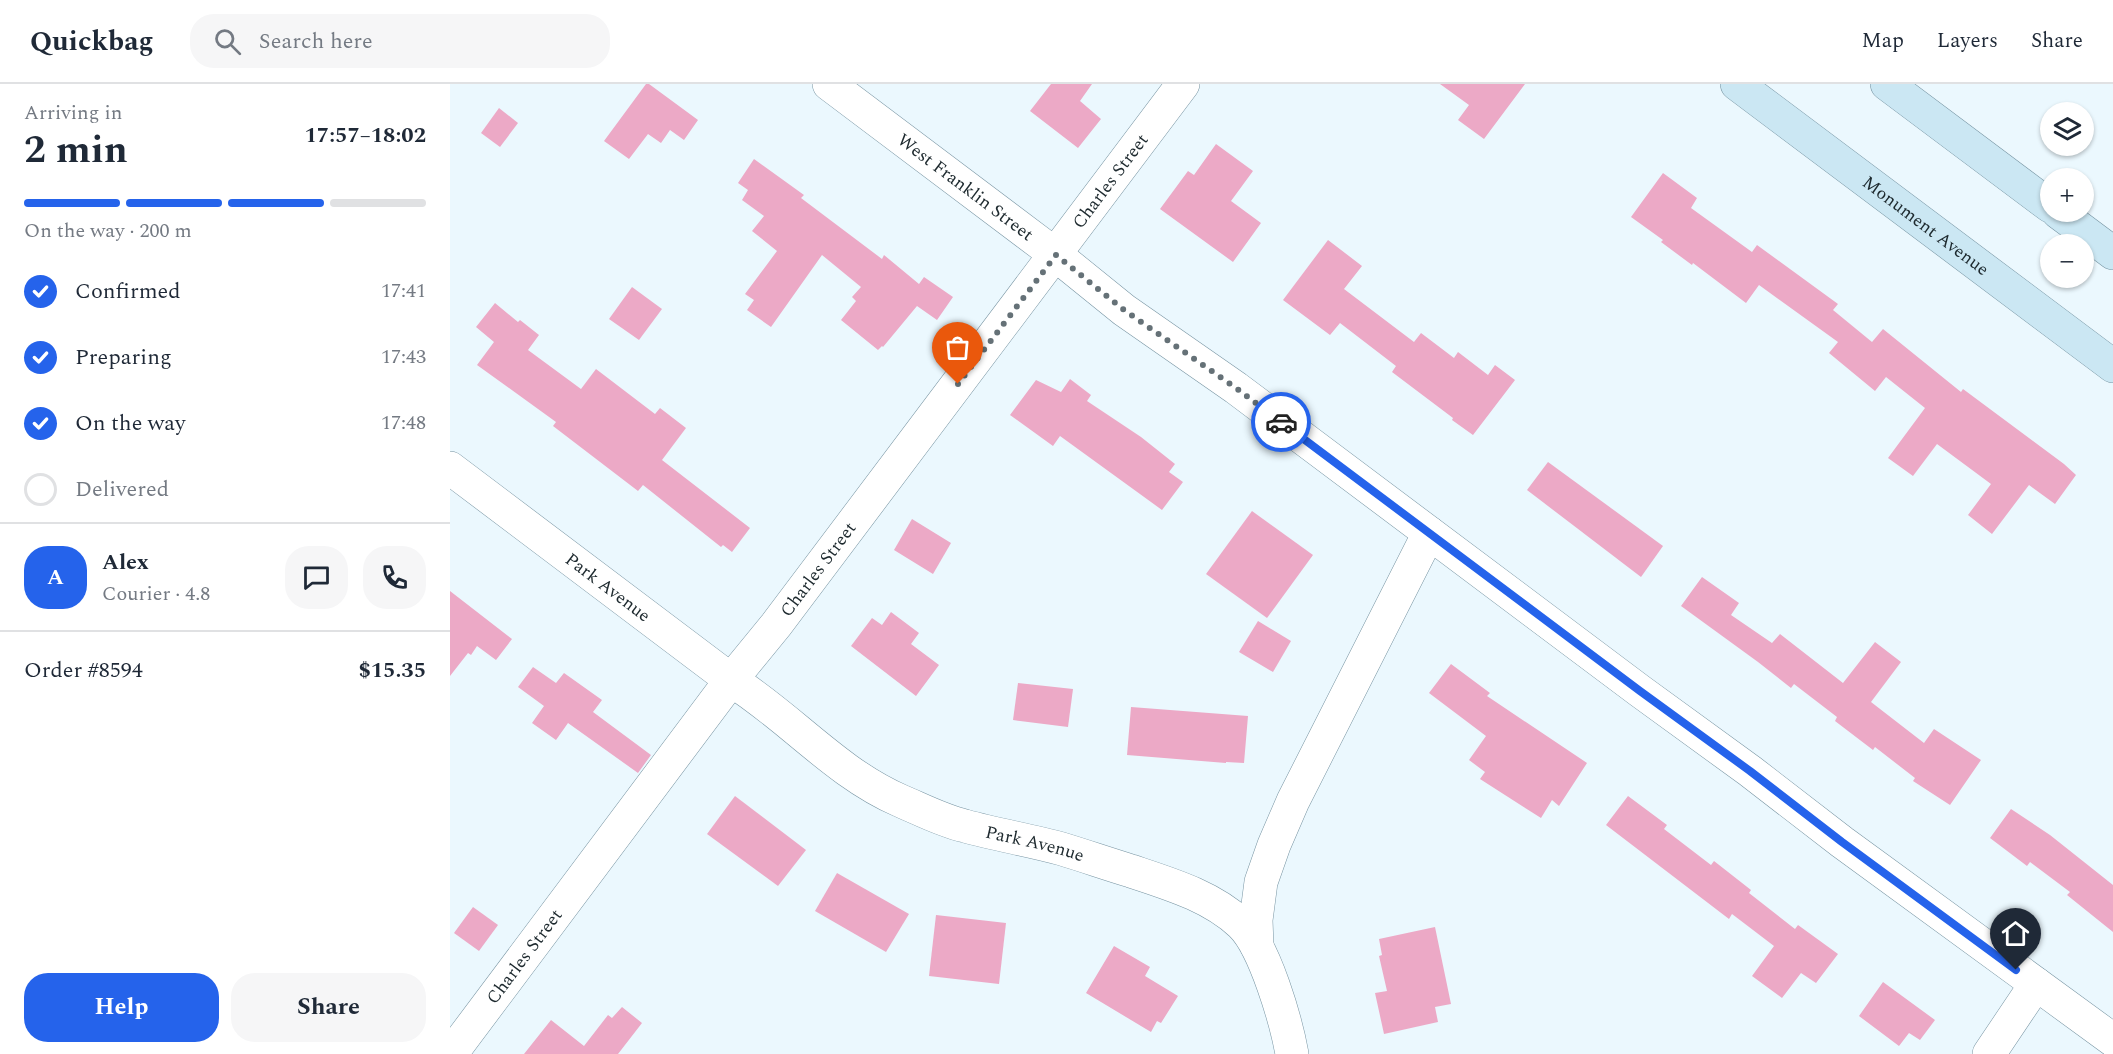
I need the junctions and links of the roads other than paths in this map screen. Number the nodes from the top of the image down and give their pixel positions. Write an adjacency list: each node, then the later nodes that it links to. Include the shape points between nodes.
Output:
1 (829, 84): 8 (street, West Franklin Street)
2 (1183, 84): 8 (street, Charles Street)
3 (1737, 84): 9 (street, Monument Avenue)
4 (1887, 84): 5 (street)
5 (2040, 199)
6 (2071, 222): 7 (street)
7 (2113, 253)
8 (1056, 255): 11 (street, West Franklin Street, via 1124,310); 12 (street, Charles Street)
9 (2113, 366)
10 (450, 468): 12 (street, Park Avenue)
11 (1430, 533): 13 (street, via 1274,845 1258,896); 14 (street, West Franklin Street)
12 (731, 680): 13 (street, Park Avenue, via 760,698 843,767 898,800 962,826 1061,849 1179,886 1242,925); 16 (street, Charles Street)
13 (1257, 946): 17 (street, via 1286,1021)
14 (2036, 984): 15 (street, West Franklin Street); 18 (street)
15 (2113, 1040)
16 (451, 1054)
17 (1292, 1054)
18 (1989, 1054)

